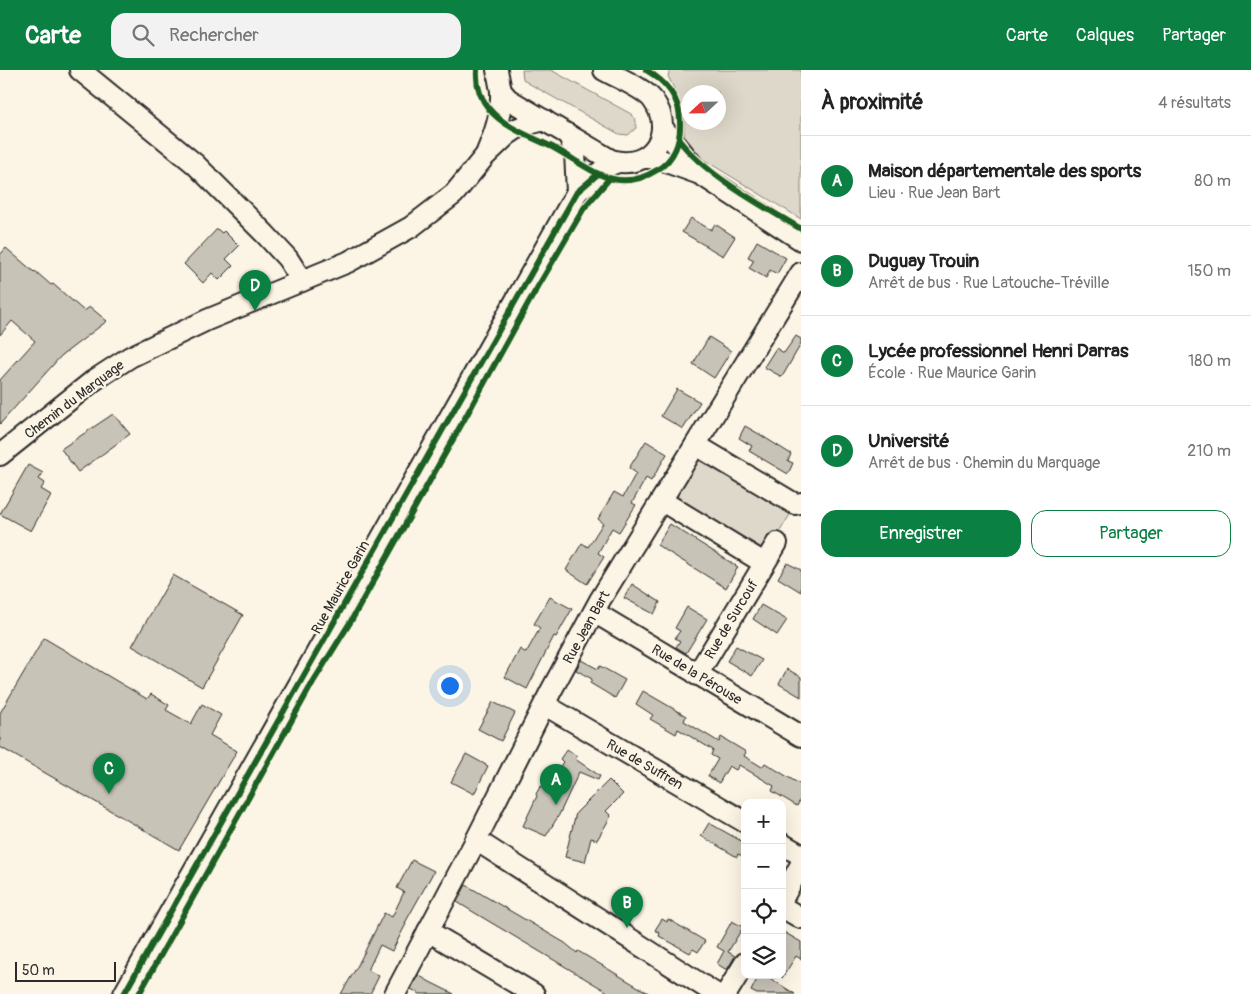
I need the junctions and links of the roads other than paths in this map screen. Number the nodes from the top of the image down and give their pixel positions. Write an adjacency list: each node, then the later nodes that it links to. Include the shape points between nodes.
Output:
1 (80, 70): 14 (street, via 195,164 288,259)
2 (604, 70): 5 (street, via 652,99 662,119)
3 (497, 76): 4 (street, via 508,99); 7 (street, Chemin du Marquage, via 502,106)
4 (544, 120): 6 (street); 7 (street, Chemin du Marquage, via 516,129)
5 (662, 127): 8 (street, via 658,146); 10 (street)
6 (569, 135): 9 (street); 11 (street, via 575,153)
7 (485, 156): 14 (street, Chemin du Marquage, via 454,194 411,227 348,262)
8 (644, 158): 9 (street); 10 (street, via 655,158)
9 (618, 162): 11 (street, Rue Maurice Garin, via 607,166)
10 (700, 174): 12 (street)
11 (577, 192): 35 (street, Rue Maurice Garin)
12 (801, 240)
13 (801, 274): 15 (street, Rue Jean Bart)
14 (302, 282): 16 (street, Chemin du Marquage, via 207,320 130,356 93,380)
15 (696, 445): 17 (street, Rue Jean Bart); 18 (street, via 794,504)
16 (0, 455)
17 (662, 501): 20 (street); 21 (street, Rue Jean Bart)
18 (801, 503)
19 (777, 543): 20 (street, Rue de Surcouf)
20 (764, 563): 22 (street, Rue de Surcouf)
21 (594, 612): 22 (street, Rue de la Pérouse); 23 (street, Rue Jean Bart)
22 (697, 675): 24 (street, Rue de la Pérouse)
23 (545, 705): 25 (street, Rue de Suffren); 26 (street, Rue Jean Bart)
24 (801, 736)
25 (741, 820)
26 (476, 840): 33 (street, Rue Jean Bart); 38 (street)
27 (786, 846): 28 (street)
28 (801, 855)
29 (801, 864): 30 (street)
30 (786, 892)
31 (786, 909): 32 (street)
32 (801, 918)
33 (428, 931): 36 (street, Rue Jean Bart); 37 (street)
34 (741, 970): 39 (street)
35 (124, 994)
36 (394, 994)
37 (534, 994)
38 (716, 994)
39 (726, 994)

